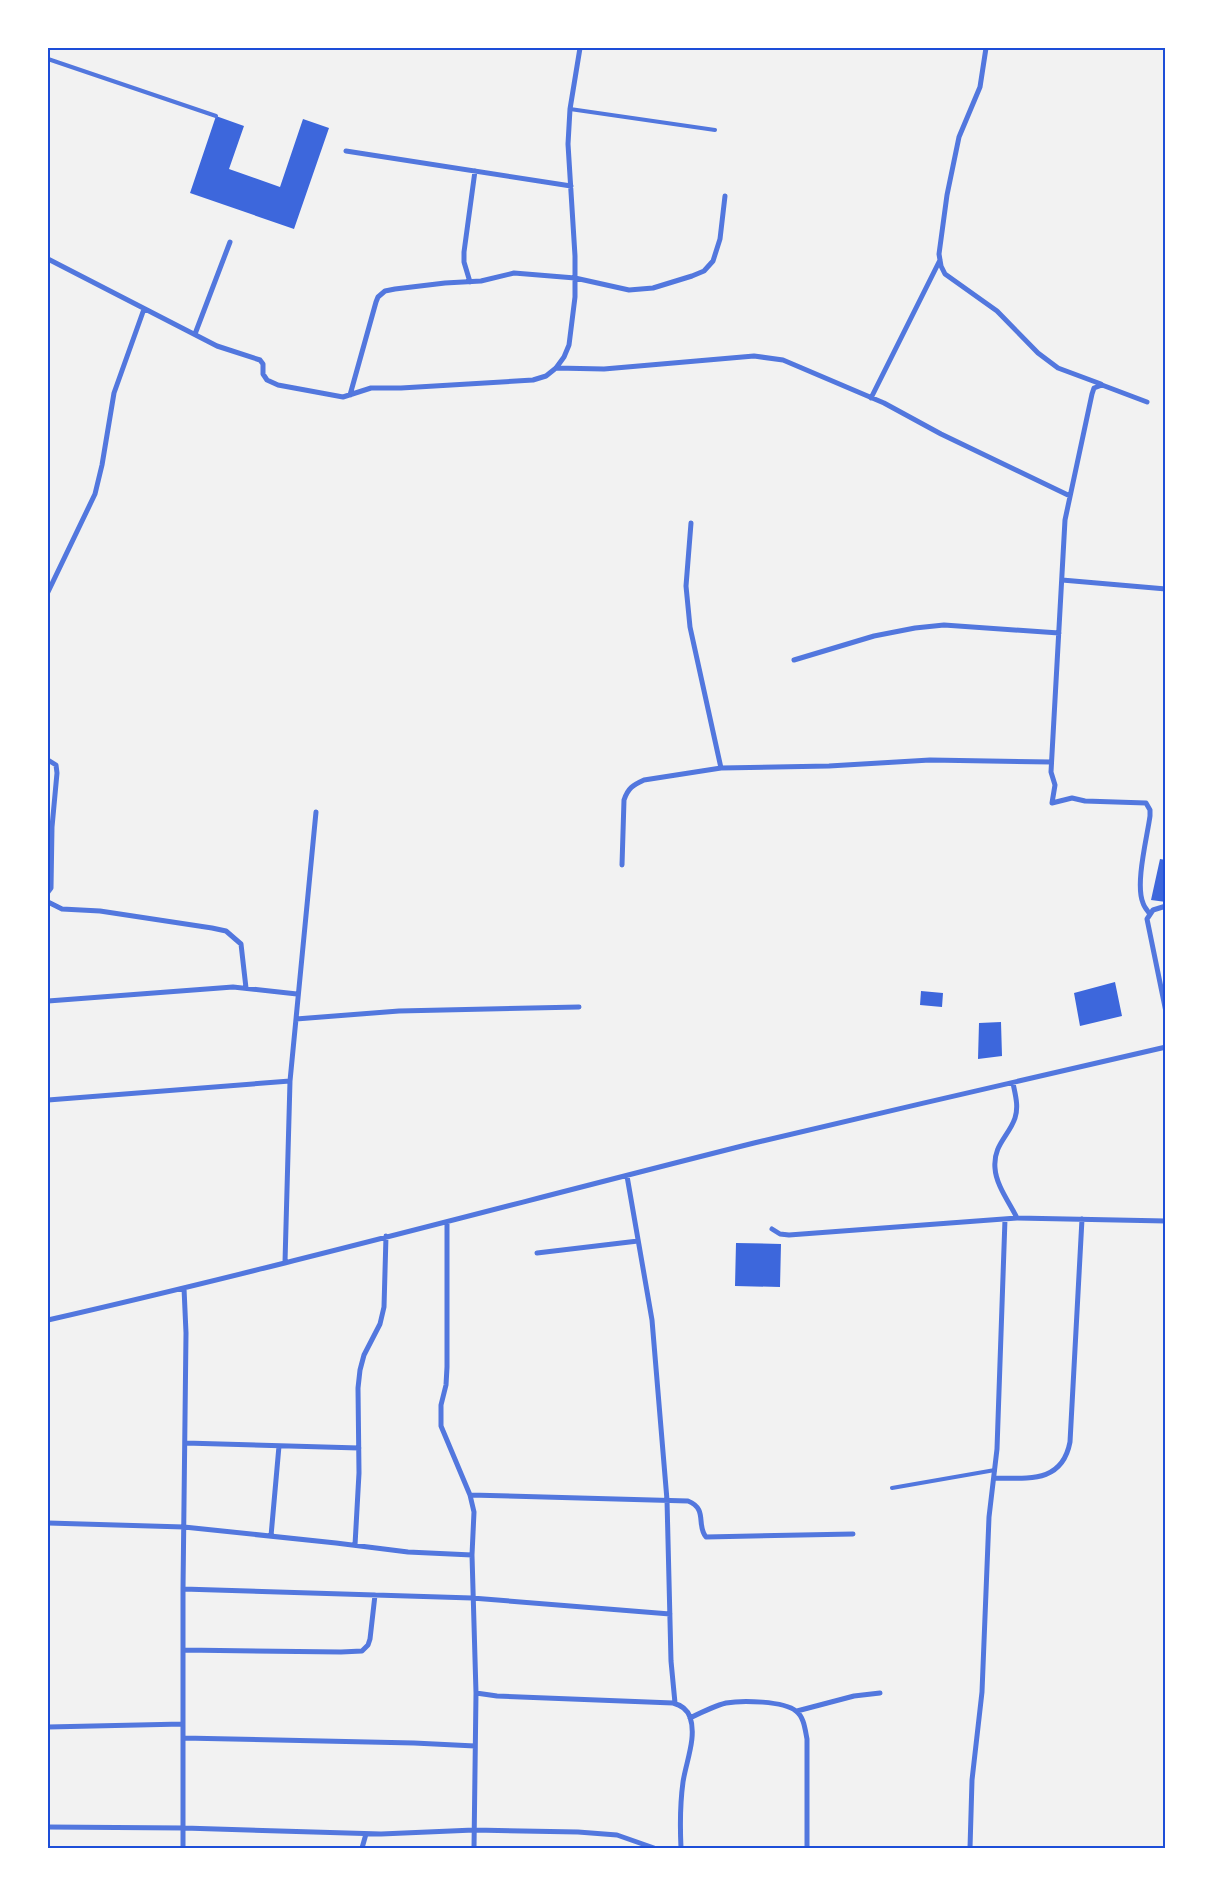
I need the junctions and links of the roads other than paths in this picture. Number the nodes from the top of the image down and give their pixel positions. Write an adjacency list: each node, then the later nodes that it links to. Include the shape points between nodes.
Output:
1 (580, 48): 4 (street)
2 (986, 48): 13 (street, via 980,87 955,154 940,242)
3 (48, 59): 5 (lane)
4 (570, 108): 6 (lane); 9 (street)
5 (216, 116)
6 (715, 130)
7 (346, 151): 8 (street)
8 (475, 171): 9 (street); 15 (street, via 464,252)
9 (571, 186): 14 (street)
10 (726, 196): 14 (street, via 720,239 713,261 704,270 652,288 629,290)
11 (230, 242): 17 (street)
12 (48, 259): 16 (street)
13 (940, 260): 19 (street, via 945,274 997,311 1038,353 1058,368); 21 (street)
14 (575, 278): 15 (street, via 524,272); 18 (street, via 569,345)
15 (470, 282): 20 (street, via 395,289 378,297)
16 (144, 309): 17 (street); 27 (street, via 114,393 95,494)
17 (195, 334): 20 (street, via 218,346 260,360 264,377 278,385)
18 (556, 368): 20 (street, via 533,380 371,388); 21 (street, via 604,368 754,356 783,360)
19 (1102, 385): 22 (street); 23 (street, via 1094,388)
20 (350, 395)
21 (870, 398): 23 (street)
22 (1147, 402)
23 (1070, 496): 25 (street, via 1065,520)
24 (690, 523): 32 (street, via 686,586 690,627)
25 (1062, 580): 26 (street); 28 (street)
26 (1166, 589)
27 (48, 592)
28 (1059, 633): 29 (street, via 944,625 874,636); 31 (street)
29 (794, 660)
30 (48, 760): 35 (street, via 56,765 57,772 51,888)
31 (1051, 762): 32 (street, via 930,760); 38 (street, via 1055,785 1052,803 1072,798 1146,803 1150,810 1140,885 1143,903)
32 (721, 768): 34 (street, via 644,780 633,785 624,800)
33 (316, 812): 40 (street)
34 (622, 865)
35 (48, 892)
36 (48, 902): 39 (street, via 62,909 100,911 226,931 241,944)
37 (1166, 906): 38 (street)
38 (1149, 913): 43 (street, via 1149,933)
39 (246, 988): 40 (street); 41 (street)
40 (297, 994): 44 (street)
41 (48, 1001)
42 (579, 1007): 44 (street, via 399,1011)
43 (1166, 1012)
44 (296, 1018): 46 (street)
45 (1166, 1047): 47 (street)
46 (290, 1080): 48 (street); 59 (street)
47 (1013, 1083): 49 (street); 51 (street, via 1017,1104 1015,1118 1000,1142 995,1167 997,1180)
48 (48, 1100)
49 (627, 1176): 54 (street); 57 (street)
50 (1005, 1218): 51 (street); 55 (street, via 789,1235); 65 (street)
51 (1017, 1218): 52 (street)
52 (1082, 1219): 53 (street); 66 (street, via 1068,1456 1057,1469 1042,1477)
53 (1166, 1221)
54 (447, 1223): 56 (street); 68 (street, via 447,1367 441,1426)
55 (772, 1230)
56 (386, 1236): 59 (street); 64 (street, via 384,1307 360,1370)
57 (638, 1241): 58 (street); 69 (street, via 652,1320)
58 (537, 1253)
59 (285, 1262): 60 (street)
60 (184, 1288): 61 (street); 62 (street)
61 (48, 1320)
62 (184, 1443): 63 (street); 71 (street)
63 (279, 1446): 64 (street); 73 (street)
64 (359, 1448): 74 (street)
65 (995, 1470): 66 (street); 67 (lane)
66 (994, 1478): 100 (street)
67 (892, 1488)
68 (470, 1494): 69 (street); 75 (street, via 474,1512)
69 (667, 1500): 72 (street, via 693,1503 701,1514 706,1537); 79 (street)
70 (48, 1523): 71 (street)
71 (184, 1527): 73 (street); 76 (street)
72 (853, 1534)
73 (271, 1536): 74 (street)
74 (355, 1545): 75 (street)
75 (472, 1555): 78 (street)
76 (182, 1589): 77 (street); 80 (street)
77 (375, 1595): 78 (street); 80 (street, via 370,1639 362,1651)
78 (472, 1598): 79 (street); 81 (street)
79 (670, 1614): 83 (street)
80 (183, 1650): 86 (street)
81 (476, 1693): 83 (street); 89 (street)
82 (880, 1693): 84 (street, via 854,1696)
83 (675, 1703): 85 (street, via 686,1710)
84 (797, 1711): 85 (street, via 786,1705 728,1703); 99 (street, via 804,1723 807,1739)
85 (690, 1718): 98 (street, via 691,1739 682,1794)
86 (183, 1724): 87 (street); 88 (street)
87 (48, 1727)
88 (183, 1738): 89 (street); 91 (street)
89 (475, 1746): 92 (street)
90 (48, 1827): 91 (street)
91 (184, 1828): 93 (street); 94 (street)
92 (474, 1830): 93 (street); 96 (street); 97 (street, via 617,1835)
93 (366, 1834): 95 (street)
94 (183, 1848)
95 (362, 1848)
96 (474, 1848)
97 (654, 1848)
98 (681, 1848)
99 (807, 1848)
100 (970, 1848)

